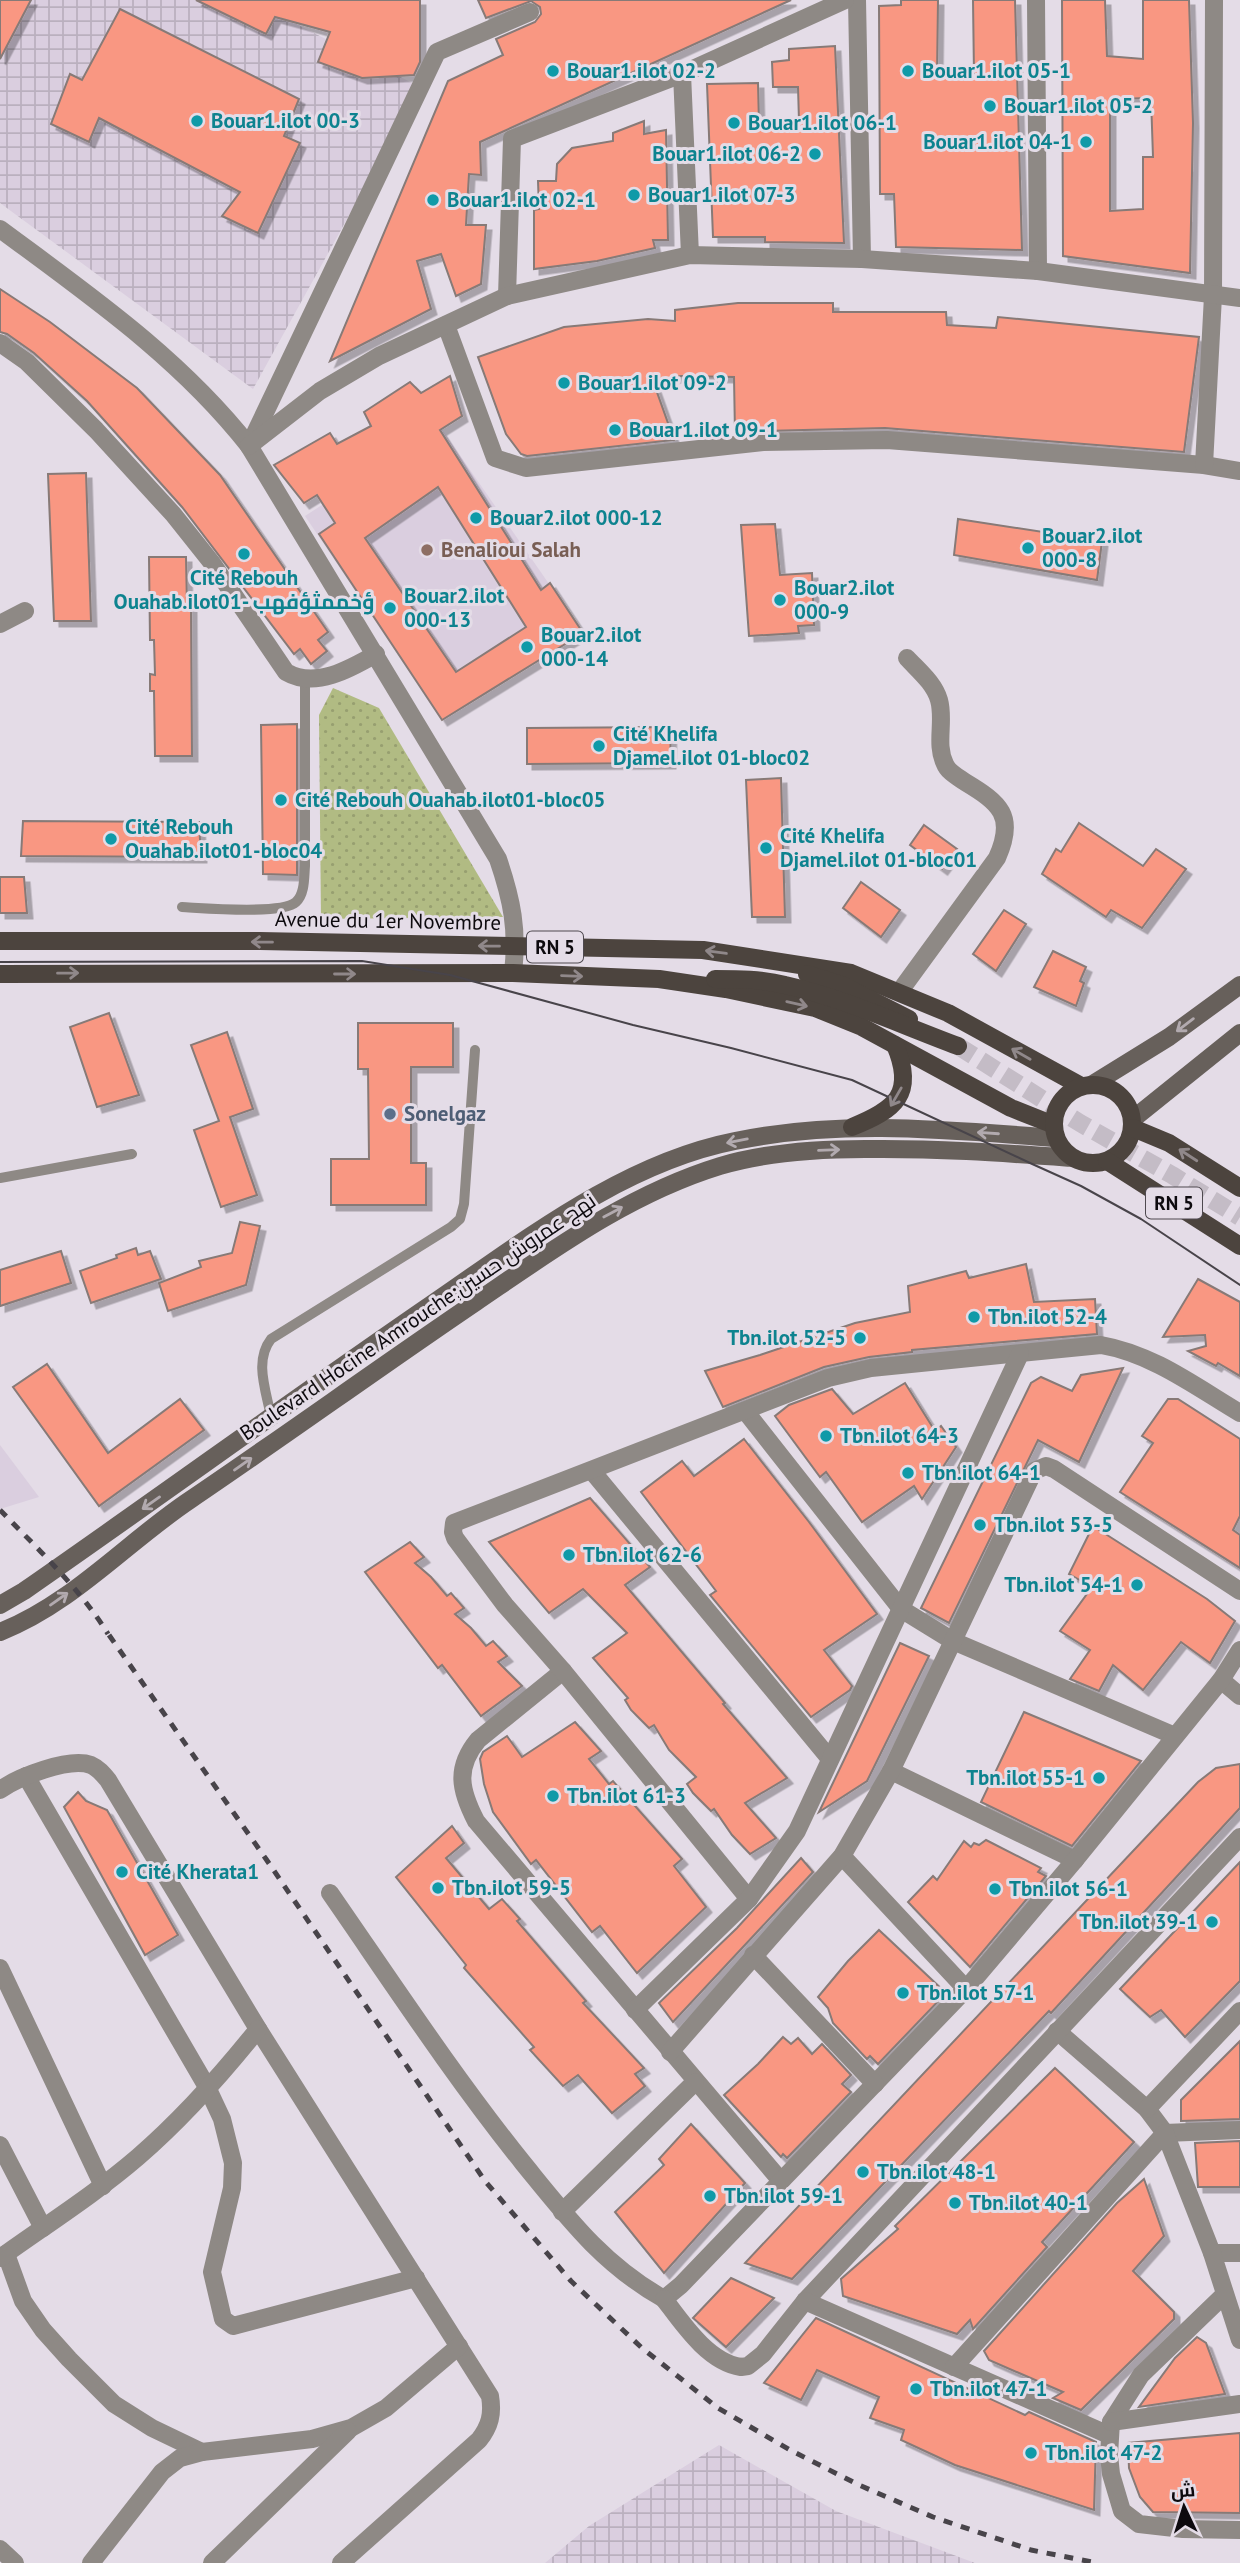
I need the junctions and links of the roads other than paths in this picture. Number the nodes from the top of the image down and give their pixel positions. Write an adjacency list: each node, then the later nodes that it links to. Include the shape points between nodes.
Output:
1 (845, 0): 6 (street)
2 (857, 0): 9 (street)
3 (1036, 0): 10 (street)
4 (1214, 0): 12 (street)
5 (530, 12): 16 (street, via 437,52)
6 (682, 74): 8 (street); 11 (street, via 512,139)
7 (0, 229): 16 (street, via 138,332 220,409)
8 (690, 255): 9 (street); 11 (street)
9 (862, 259): 10 (street)
10 (1038, 271): 12 (street)
11 (507, 296): 14 (street)
12 (1213, 296): 13 (street); 17 (street)
13 (1240, 298)
14 (446, 325): 16 (street, via 379,356 320,391); 17 (street, via 495,458 526,468 763,442 887,440)
15 (0, 343): 23 (street, via 27,362 96,430 173,514 286,673)
16 (249, 446): 21 (street)
17 (1204, 465): 18 (street)
18 (1240, 471)
19 (24, 611): 20 (street)
20 (0, 624)
21 (376, 654): 23 (street, via 352,668); 26 (street, via 498,859 513,912)
22 (907, 658): 32 (street, via 932,684 940,701 941,755 946,767 990,797 1002,810 1006,827 997,858)
23 (305, 680): 24 (lane, via 305,866 298,901 254,909)
24 (182, 907)
25 (0, 941): 26 (main road, Avenue du 1er Novembre / RN 5, one-way to 25)
26 (516, 946): 27 (main road, Avenue du 1er Novembre / RN 5, one-way to 26, via 703,950); 28 (street)
27 (761, 959): 30 (main road, RN 5, via 842,985 958,1046 783,984 747,979); 32 (main road, Avenue du 1er Novembre / RN 5, via 851,973)
28 (513, 973): 29 (main road, RN 5, one-way to 28); 30 (main road, RN 5, one-way to 30)
29 (0, 974)
30 (659, 979): 34 (main road, RN 5, one-way to 34, via 815,1008)
31 (1240, 985): 36 (main road, one-way to 36, via 1169,1037)
32 (900, 992): 36 (main road, Avenue du 1er Novembre / RN 5, one-way to 32)
33 (1240, 1033): 37 (main road)
34 (895, 1045): 38 (main road, one-way to 38, via 905,1077 900,1093 881,1115); 39 (main road, RN 5)
35 (475, 1050): 49 (lane, via 460,1219 271,1339 262,1350 261,1366)
36 (1087, 1085): 37 (main road, via 1115,1091 1130,1108); 39 (main road, via 1064,1097 1055,1115)
37 (1133, 1123): 42 (main road, via 1125,1148); 44 (main road, RN 5, one-way to 37)
38 (852, 1127): 39 (main road, Boulevard Hocine Amrouche;نهج عمروش حسين, one-way to 38); 49 (main road, Boulevard Hocine Amrouche;نهج عمروش حسين, one-way to 49, via 707,1147 628,1179 576,1207)
39 (1055, 1131): 41 (main road, via 1063,1149)
40 (132, 1154): 43 (lane)
41 (1073, 1157): 42 (main road, via 1084,1162); 54 (main road, Boulevard Hocine Amrouche;نهج عمروش حسين, one-way to 41, via 63,1597 164,1517 558,1244 641,1197 721,1166 825,1149 944,1148)
42 (1107, 1161): 45 (main road, RN 5)
43 (0, 1178)
44 (1240, 1188)
45 (1240, 1246)
46 (1020, 1354): 47 (street, via 849,1372); 48 (street, via 1101,1345 1116,1348 1158,1364); 53 (street)
47 (746, 1412): 50 (street); 53 (street)
48 (1240, 1413)
49 (271, 1417): 52 (main road, Boulevard Hocine Amrouche;نهج عمروش حسين, one-way to 52)
50 (592, 1471): 57 (street, via 472,1515 453,1527 456,1538 505,1605); 61 (street)
51 (1240, 1591): 55 (street, via 1046,1466 1034,1471 1028,1481)
52 (0, 1605)
53 (901, 1609): 55 (street); 61 (street)
54 (0, 1632)
55 (953, 1641): 60 (street); 62 (street)
56 (1240, 1650): 58 (street)
57 (563, 1671): 69 (street); 73 (street, via 478,1740 468,1752 461,1777 476,1821)
58 (1221, 1681): 59 (street); 60 (street)
59 (1240, 1696)
60 (1175, 1736): 67 (street)
61 (830, 1759): 69 (street, via 796,1831)
62 (891, 1771): 66 (street); 67 (street)
63 (26, 1776): 64 (street); 75 (street, via 79,1763 100,1771); 80 (street)
64 (0, 1790)
65 (1240, 1837): 76 (street)
66 (842, 1856): 70 (street); 72 (street)
67 (1075, 1860): 72 (street)
68 (330, 1893): 87 (street, via 474,2102)
69 (749, 1899): 73 (street)
70 (753, 1955): 77 (street); 79 (street)
71 (0, 1968): 86 (street)
72 (966, 1989): 79 (street)
73 (635, 2010): 77 (street)
74 (1240, 2011): 81 (street)
75 (258, 2029): 80 (street); 92 (street)
76 (1057, 2031): 81 (street); 95 (street)
77 (670, 2052): 78 (street)
78 (695, 2082): 85 (street); 87 (street)
79 (875, 2084): 85 (street)
80 (207, 2087): 86 (street, via 170,2128); 92 (street, via 222,2119 233,2164 232,2188 212,2272 223,2319 233,2326)
81 (1147, 2109): 83 (street)
82 (1240, 2130): 83 (street)
83 (1165, 2133): 89 (street); 98 (street)
84 (0, 2146): 88 (street)
85 (781, 2181): 94 (street)
86 (103, 2186): 88 (street)
87 (562, 2212): 94 (street, via 634,2282)
88 (43, 2228): 91 (street)
89 (1212, 2253): 90 (street); 93 (street)
90 (1240, 2253)
91 (3, 2256): 102 (street, via 23,2301 43,2330 114,2404)
92 (416, 2278): 97 (street)
93 (1224, 2295): 96 (street); 101 (street, via 1141,2375)
94 (664, 2299): 95 (street, via 715,2356 741,2367 764,2354)
95 (805, 2301): 98 (street)
96 (1240, 2340)
97 (459, 2346): 100 (street, via 386,2408); 108 (street, via 489,2396 491,2415 485,2433)
98 (954, 2367): 101 (street)
99 (1240, 2404): 101 (street)
100 (351, 2428): 102 (street, via 312,2439); 107 (street)
101 (1110, 2428): 103 (street, via 1111,2474 1122,2511 1129,2518 1155,2528)
102 (202, 2452): 106 (street, via 180,2458 162,2472)
103 (1240, 2530)
104 (0, 2549): 105 (street)
105 (15, 2563)
106 (91, 2563)
107 (212, 2563)
108 (341, 2563)

